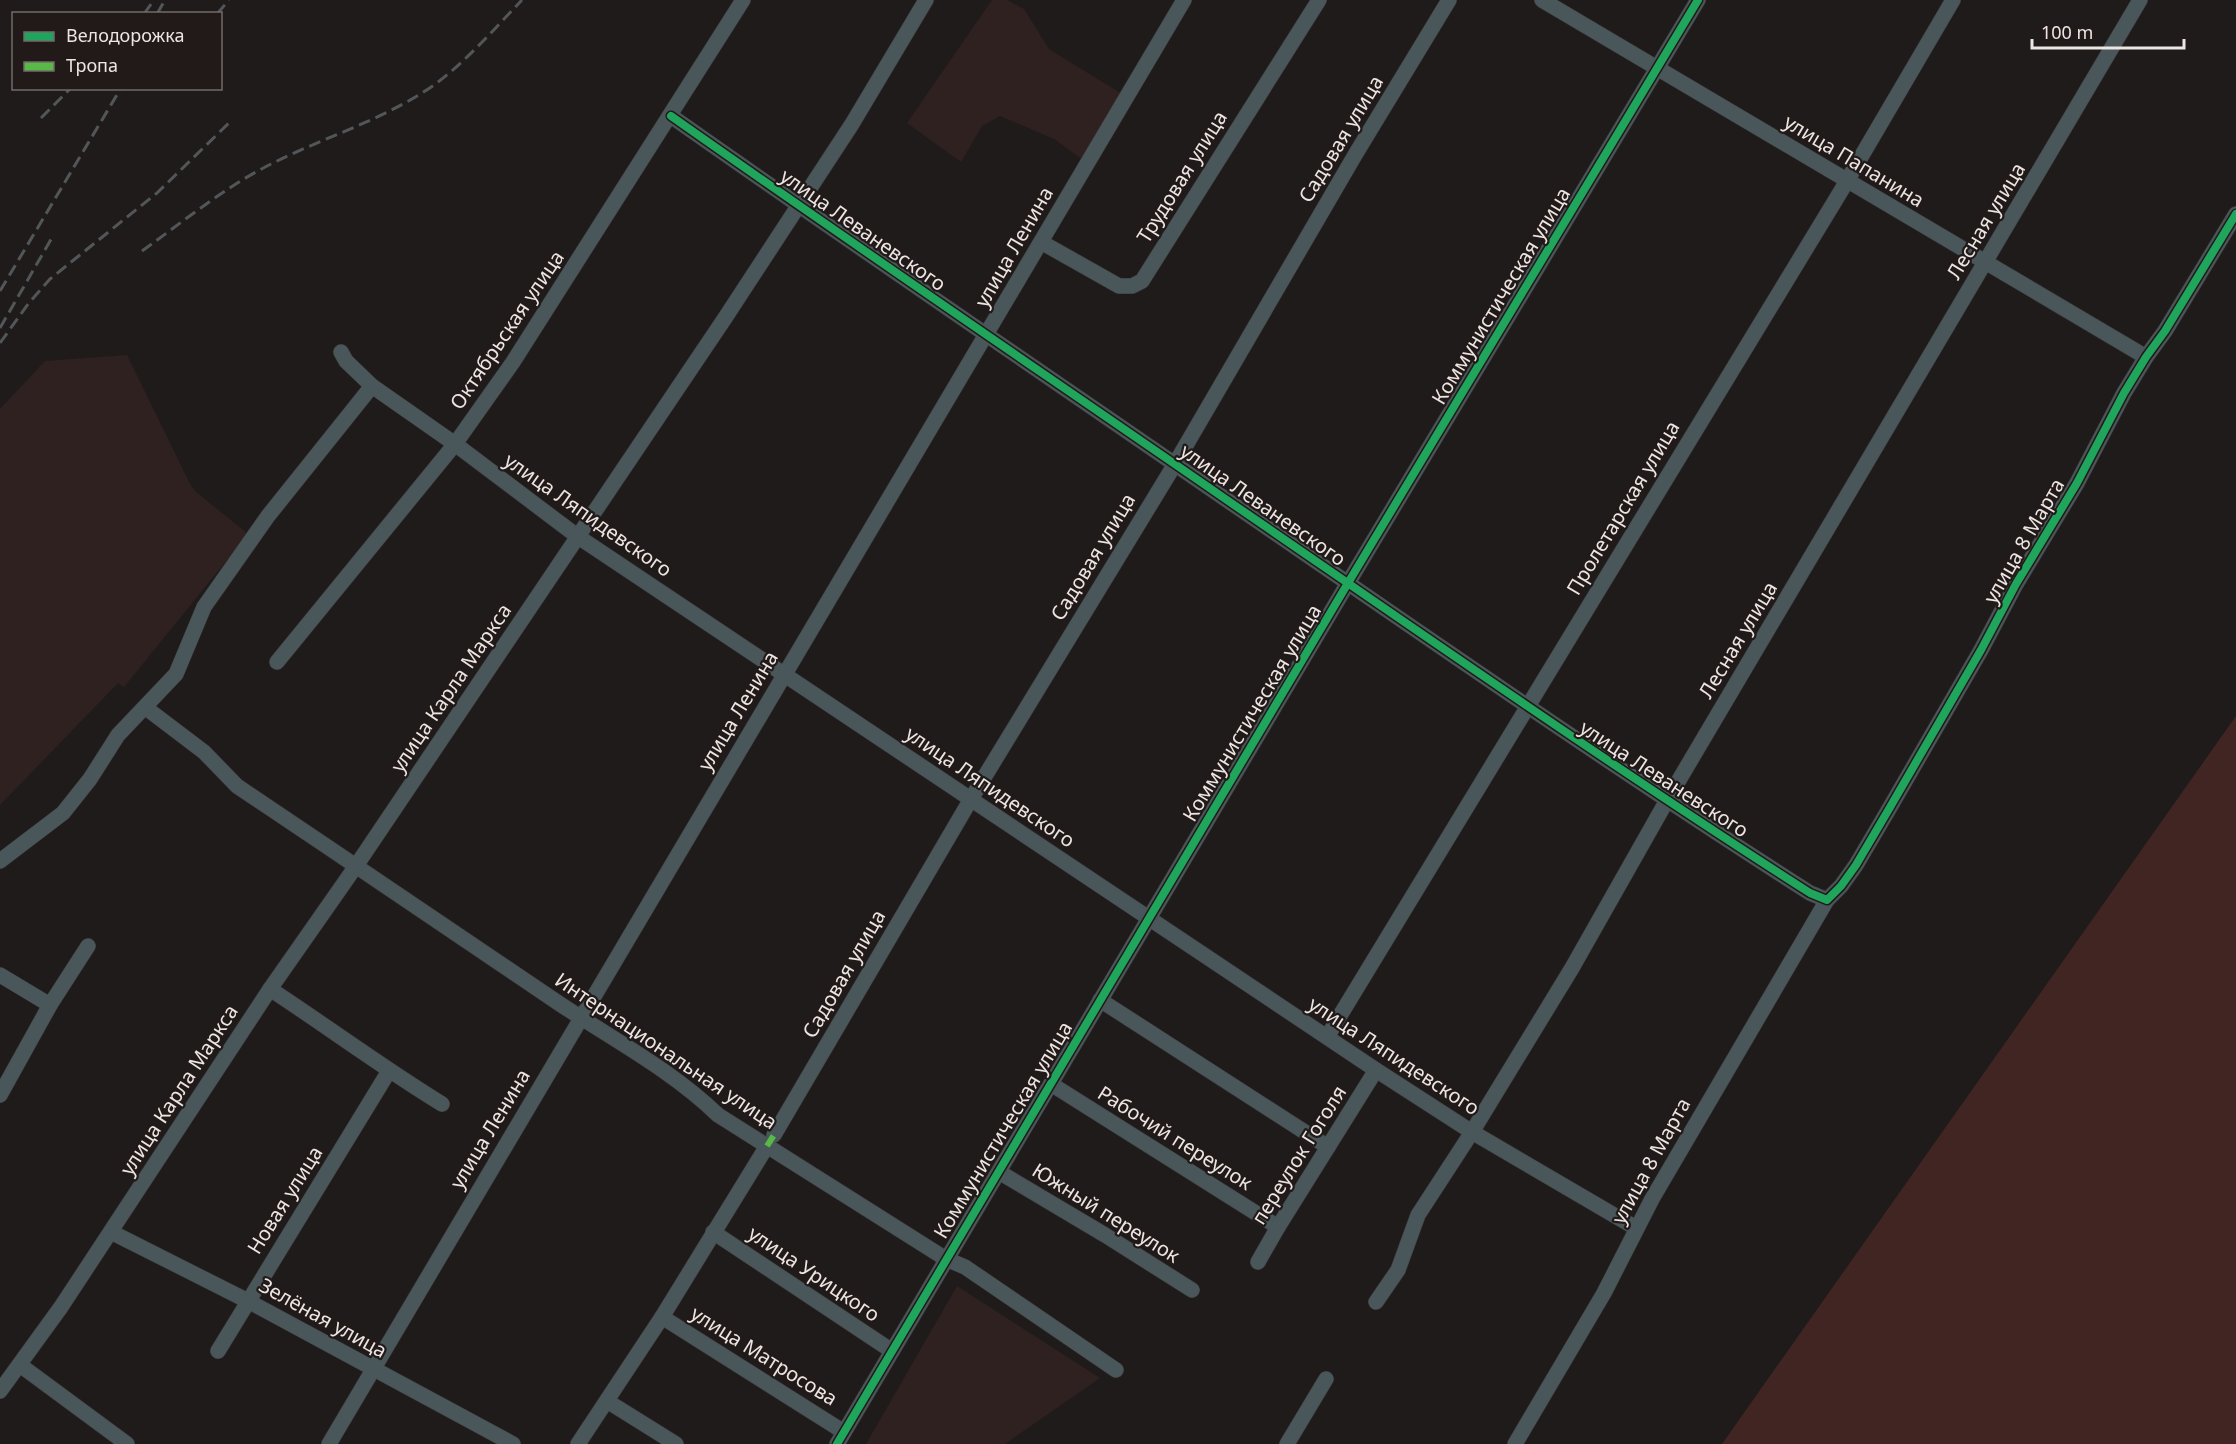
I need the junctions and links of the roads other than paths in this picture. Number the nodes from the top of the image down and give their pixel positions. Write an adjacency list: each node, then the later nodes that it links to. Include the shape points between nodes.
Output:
1 (743, 0): 11 (street, Октябрьская улица)
2 (926, 0): 13 (street, улица Карла Маркса, via 852,124)
3 (1184, 0): 15 (street, улица Ленина)
4 (1319, 0): 15 (street, Трудовая улица, via 1142,281 1119,286)
5 (1449, 0): 22 (street, Садовая улица)
6 (1542, 0): 10 (street, улица Папанина)
7 (1698, 0): 10 (street, Коммунистическая улица)
8 (1953, 0): 12 (street, Пролетарская улица)
9 (2140, 0): 16 (street, Лесная улица)
10 (1657, 69): 12 (street, улица Папанина); 24 (street, Коммунистическая улица)
11 (671, 116): 13 (street, улица Леваневского); 21 (street, Октябрьская улица, via 513,362)
12 (1845, 180): 16 (street, улица Папанина); 28 (street, Пролетарская улица)
13 (797, 205): 17 (street, улица Леваневского); 23 (street, улица Карла Маркса)
14 (2236, 214): 19 (street, улица 8 Марта)
15 (1041, 242): 17 (street, улица Ленина)
16 (1986, 263): 19 (street, улица Папанина); 30 (street, Лесная улица)
17 (986, 335): 22 (street, улица Леваневского); 26 (street, улица Ленина)
18 (341, 352): 20 (street, улица Ляпидевского)
19 (2146, 357): 33 (street, улица 8 Марта, via 1884,818 1841,886)
20 (372, 386): 21 (street, улица Ляпидевского); 27 (street, via 268,516 204,607 176,674)
21 (455, 444): 23 (street, улица Ляпидевского); 25 (street, Октябрьская улица)
22 (1175, 464): 24 (street, улица Леваневского); 29 (street, Садовая улица)
23 (578, 536): 26 (street, улица Ляпидевского); 32 (street, улица Карла Маркса)
24 (1348, 583): 28 (street, улица Леваневского); 34 (street, Коммунистическая улица)
25 (277, 662)
26 (784, 675): 29 (street, улица Ляпидевского); 40 (street, улица Ленина)
27 (146, 708): 31 (street, via 118,735 63,813); 32 (street, Интернациональная улица, via 204,752 237,786)
28 (1527, 708): 30 (street, улица Леваневского); 41 (street, Пролетарская улица)
29 (971, 799): 34 (street, улица Ляпидевского); 48 (street, Садовая улица)
30 (1666, 802): 33 (street, улица Леваневского); 47 (street, Лесная улица, via 1572,968)
31 (0, 861)
32 (356, 866): 37 (street, улица Карла Маркса); 40 (street, Интернациональная улица)
33 (1827, 900): 52 (street, улица 8 Марта)
34 (1149, 918): 38 (street, Коммунистическая улица); 41 (street, улица Ляпидевского)
35 (88, 946): 39 (street)
36 (0, 975): 39 (street)
37 (270, 989): 43 (street); 53 (street, улица Карла Маркса)
38 (1100, 1000): 44 (street, Коммунистическая улица); 49 (street)
39 (50, 1005): 45 (street)
40 (581, 1018): 48 (street, Интернациональная улица, via 685,1085 718,1115); 64 (street, улица Ленина)
41 (1327, 1037): 42 (street, улица Ляпидевского)
42 (1376, 1070): 47 (street, улица Ляпидевского); 49 (street, переулок Гоголя)
43 (389, 1071): 46 (street); 58 (street, Новая улица)
44 (1050, 1084): 50 (street, Коммунистическая улица); 51 (street, Рабочий переулок)
45 (0, 1095)
46 (442, 1104)
47 (1472, 1132): 52 (street, улица Ляпидевского); 59 (street, Лесная улица, via 1418,1215 1398,1270)
48 (770, 1141): 54 (street, Садовая улица); 55 (street, Интернациональная улица)
49 (1328, 1147): 51 (street, переулок Гоголя)
50 (999, 1172): 55 (street, Коммунистическая улица); 57 (street, Южный переулок)
51 (1278, 1227): 56 (street, переулок Гоголя)
52 (1636, 1228): 76 (street, улица 8 Марта)
53 (111, 1232): 58 (street, Зелёная улица); 63 (street, улица Карла Маркса)
54 (713, 1232): 60 (street, Садовая улица); 62 (street, улица Урицкого)
55 (946, 1259): 62 (street, Коммунистическая улица); 65 (street, Интернациональная улица, via 975,1274)
56 (1258, 1262)
57 (1192, 1290)
58 (248, 1301): 61 (street, Новая улица); 64 (street, Зелёная улица)
59 (1376, 1302)
60 (662, 1317): 68 (street, Садовая улица); 69 (street, улица Матросова)
61 (218, 1351)
62 (892, 1352): 69 (street, Коммунистическая улица)
63 (20, 1365): 67 (street, улица Карла Маркса); 70 (street)
64 (373, 1370): 71 (street, улица Ленина); 72 (street, Зелёная улица)
65 (1116, 1370)
66 (1326, 1379): 75 (street)
67 (0, 1391)
68 (607, 1401): 73 (street, Садовая улица); 74 (street)
69 (841, 1438)
70 (127, 1444)
71 (329, 1444)
72 (513, 1444)
73 (578, 1444)
74 (676, 1444)
75 (1287, 1444)
76 (1515, 1444)

